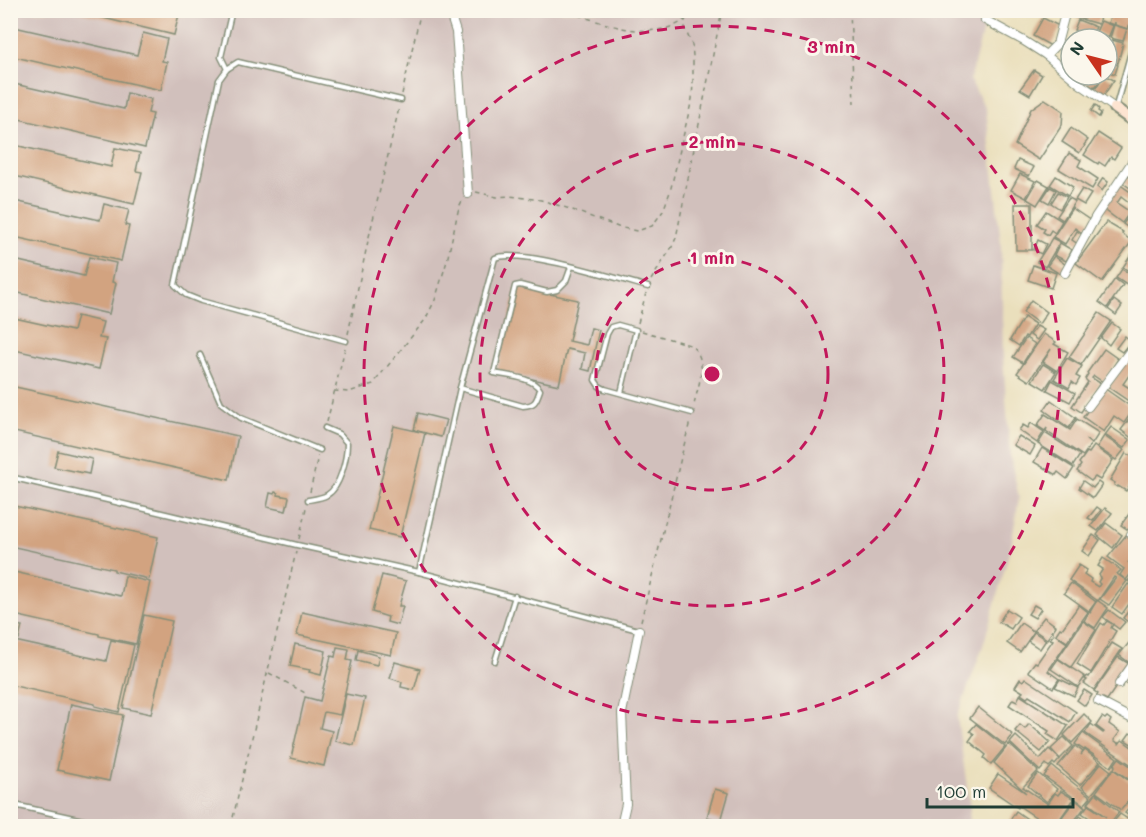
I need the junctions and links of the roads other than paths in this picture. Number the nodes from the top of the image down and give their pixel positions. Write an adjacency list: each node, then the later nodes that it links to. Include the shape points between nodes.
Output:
1 (232, 10): 7 (lane, via 221,57)
2 (449, 10): 12 (street, via 456,32)
3 (1066, 10): 6 (street, via 1057,44)
4 (985, 20): 6 (street)
5 (1136, 34): 9 (lane)
6 (1046, 56): 9 (street)
7 (226, 69): 8 (lane, via 238,62); 16 (lane, via 219,80 176,285 201,302)
8 (401, 100)
9 (1115, 108): 10 (street)
10 (1136, 123)
11 (1136, 156): 14 (street, via 1096,216)
12 (468, 194)
13 (571, 267): 15 (lane); 19 (lane, via 539,259 502,255 495,258); 19 (lane, via 557,290 515,286 494,374 537,384 540,390 536,402 523,406)
14 (1065, 273)
15 (648, 287)
16 (346, 341)
17 (1136, 343): 21 (street)
18 (200, 356): 24 (lane, via 221,403 241,418)
19 (460, 388): 27 (lane)
20 (621, 393): 20 (lane, via 605,389 595,380 607,334 618,325 636,330); 22 (lane)
21 (1088, 407)
22 (692, 413)
23 (325, 428): 26 (lane, via 347,443 347,453 337,486 327,495)
24 (320, 450)
25 (10, 477): 27 (lane)
26 (308, 500)
27 (419, 572): 28 (lane)
28 (515, 596): 29 (lane); 31 (lane)
29 (639, 630): 37 (street, via 622,713 626,804)
30 (1136, 660): 32 (street)
31 (495, 661)
32 (1119, 684)
33 (1098, 701): 34 (street)
34 (1136, 721)
35 (10, 804): 36 (lane)
36 (110, 826)
37 (621, 826)

